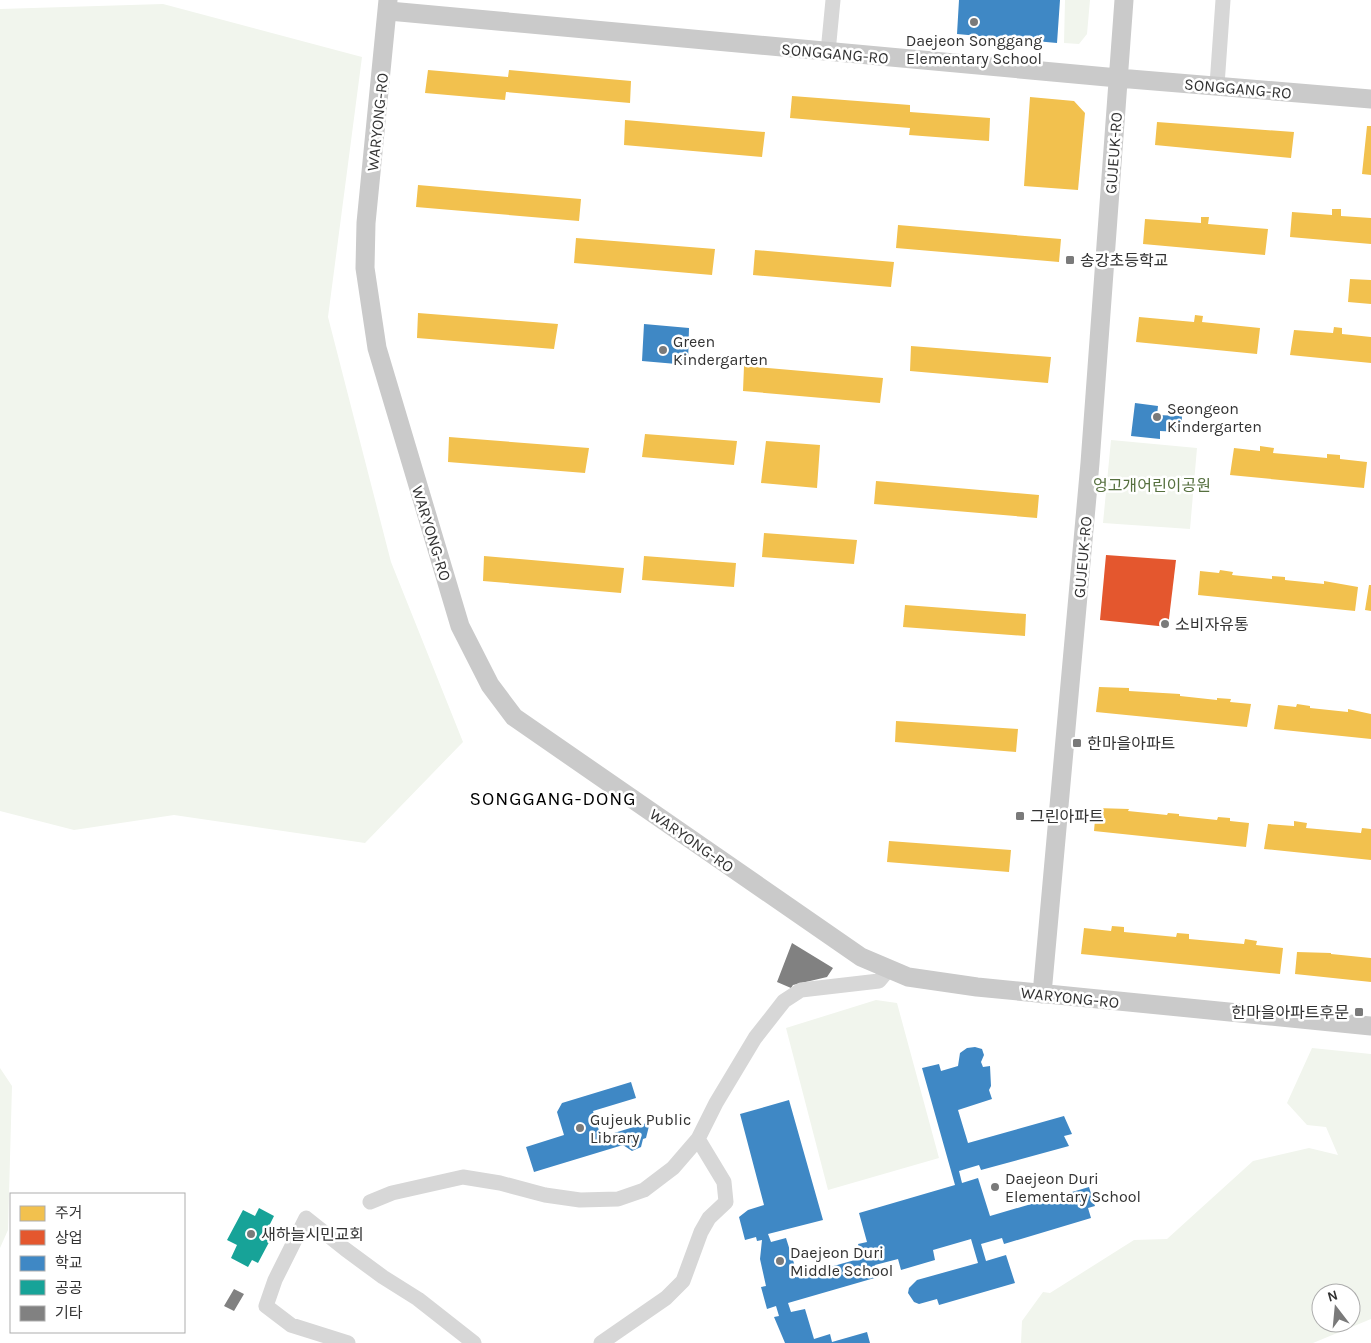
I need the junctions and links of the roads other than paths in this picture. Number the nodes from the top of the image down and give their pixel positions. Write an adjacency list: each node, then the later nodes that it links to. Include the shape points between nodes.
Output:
1 (833, 0): 5 (street)
2 (1124, 0): 6 (main road, GUJEUK-RO)
3 (1223, 0): 7 (street)
4 (388, 6): 5 (main road, SONGGANG-RO); 9 (main road, WARYONG-RO, via 366,223 365,268 377,348 460,626 490,685 514,717 861,957)
5 (828, 52): 6 (main road, SONGGANG-RO)
6 (1118, 78): 7 (main road, SONGGANG-RO); 10 (main road, GUJEUK-RO, via 1090,462)
7 (1217, 85): 8 (main road, SONGGANG-RO)
8 (1371, 99)
9 (888, 970): 10 (main road, WARYONG-RO, via 908,977); 12 (street, via 879,981 801,990 784,1001 756,1038)
10 (1042, 994): 11 (main road, WARYONG-RO)
11 (1371, 1026)
12 (698, 1139): 13 (street, via 673,1168 644,1190 618,1199 580,1200 551,1196 463,1177 392,1193); 16 (street, via 724,1182 726,1202 708,1218 683,1281 666,1298)
13 (370, 1202)
14 (348, 1343): 15 (street, via 291,1325 266,1306 275,1280 306,1218)
15 (474, 1343)
16 (601, 1343)

